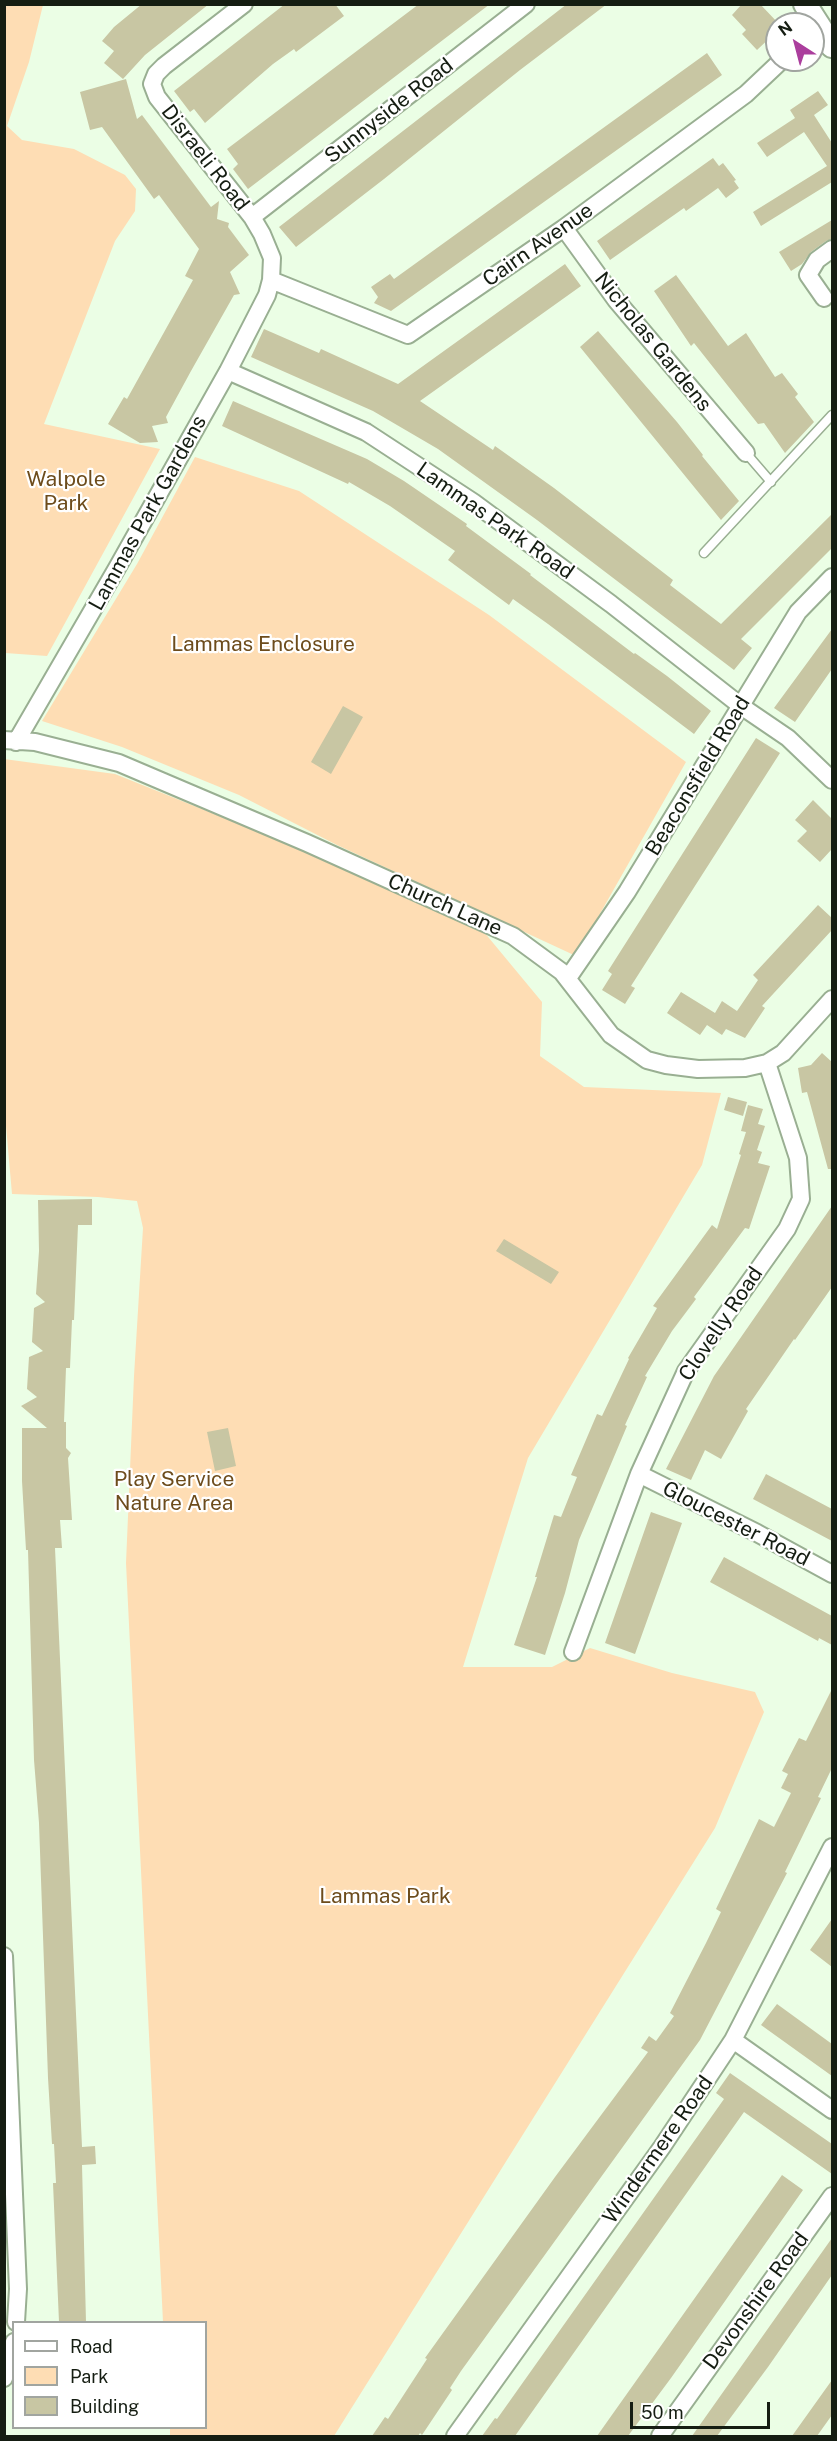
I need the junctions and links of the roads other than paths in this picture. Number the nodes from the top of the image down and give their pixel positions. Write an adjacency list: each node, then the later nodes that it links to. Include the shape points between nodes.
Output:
1 (244, 4): 4 (street, Disraeli Road, via 164,66 152,84 157,97)
2 (526, 4): 4 (street, Sunnyside Road)
3 (769, 72): 5 (street, Cairn Avenue, via 746,94)
4 (252, 217): 7 (street, Disraeli Road, via 272,258)
5 (564, 228): 7 (street, Cairn Avenue, via 408,335); 11 (street, Nicholas Gardens, via 616,300)
6 (832, 249): 8 (street, via 817,260 808,275)
7 (271, 280): 9 (street, Lammas Park Gardens)
8 (824, 298)
9 (228, 371): 15 (street, Lammas Park Road, via 376,438 473,502); 16 (street, Lammas Park Gardens, via 117,568)
10 (832, 415): 12 (lane)
11 (746, 453): 12 (lane)
12 (771, 482): 13 (lane)
13 (704, 553)
14 (832, 577): 15 (street, Beaconsfield Road, via 798,612)
15 (741, 705): 17 (street, Lammas Park Road, via 788,738); 18 (street, Beaconsfield Road, via 627,892)
16 (10, 741): 18 (street, Church Lane, via 35,742 118,763 307,843 513,936)
17 (832, 780)
18 (568, 978): 20 (street, Church Lane, via 611,1035 647,1060 698,1069 745,1068)
19 (832, 999): 20 (street, Church Lane, via 783,1053)
20 (767, 1063): 21 (street, Clovelly Road, via 798,1158 801,1199 787,1229 686,1371)
21 (639, 1474): 22 (street, Gloucester Road); 23 (street, Clovelly Road)
22 (832, 1574)
23 (573, 1652)
24 (832, 1847): 26 (street, Windermere Road)
25 (4, 1956): 28 (street)
26 (733, 2040): 27 (street); 33 (street, Windermere Road, via 662,2147)
27 (832, 2110)
28 (8, 2126): 30 (street, via 18,2289)
29 (832, 2196): 34 (street, Devonshire Road)
30 (15, 2321)
31 (12, 2349): 32 (street)
32 (4, 2378)
33 (455, 2436)
34 (660, 2436)

